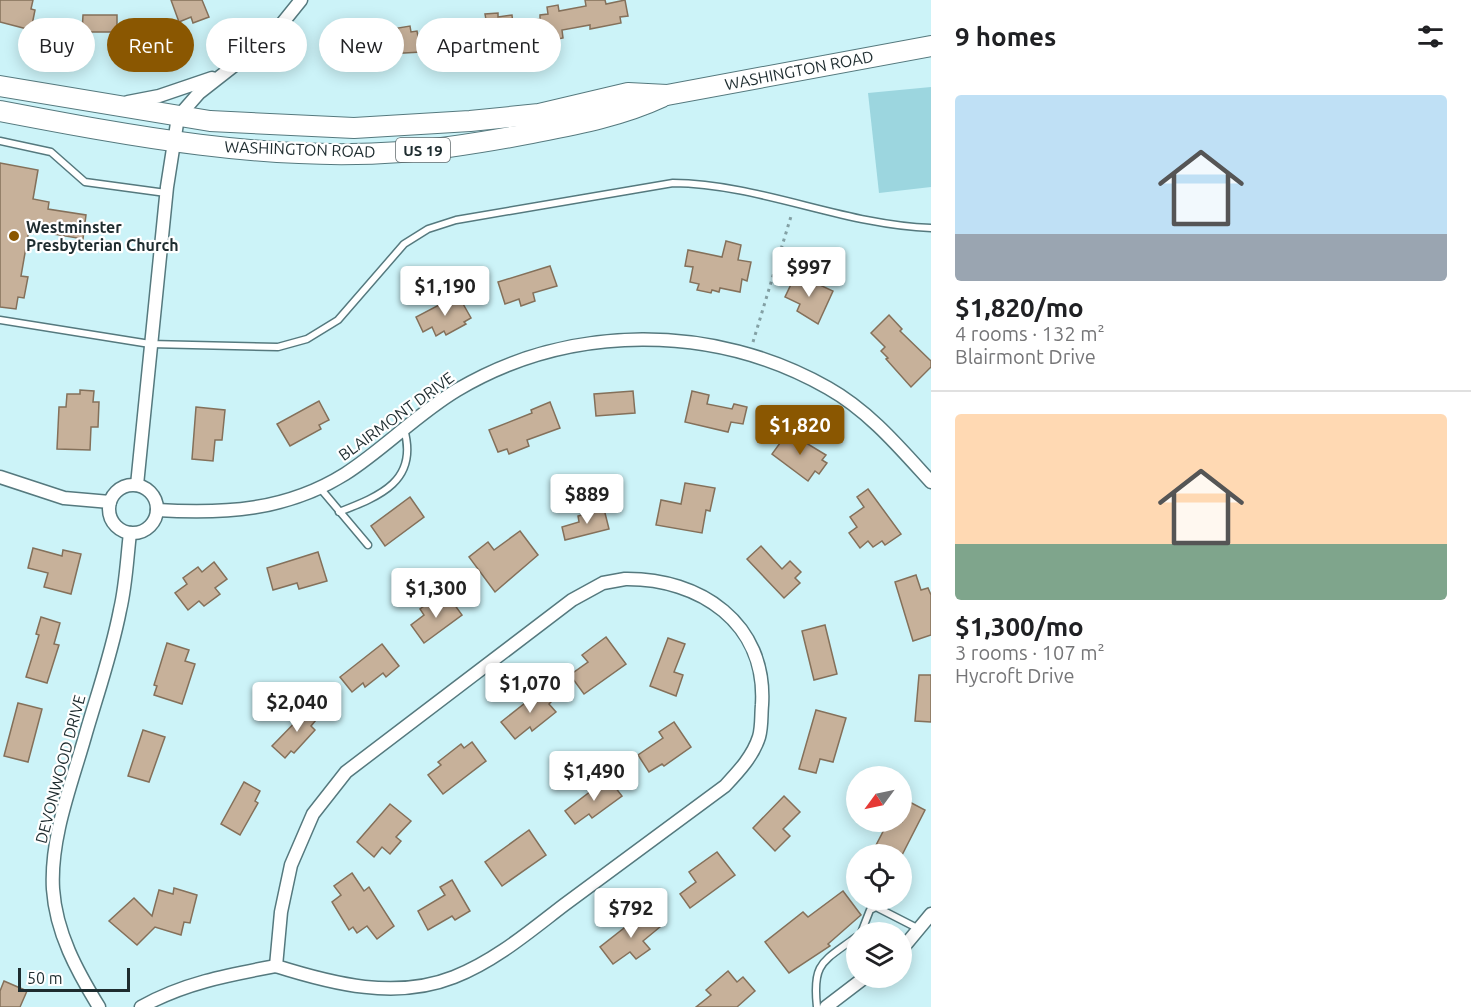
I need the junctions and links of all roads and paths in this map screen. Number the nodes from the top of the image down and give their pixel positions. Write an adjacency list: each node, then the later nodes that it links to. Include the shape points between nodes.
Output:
1 (301, 0): 3 (street, via 272,36)
2 (931, 46): 5 (main road, WASHINGTON ROAD / US 19)
3 (225, 74): 6 (street, via 159,96); 8 (street, via 198,93)
4 (0, 86): 6 (main road, WASHINGTON ROAD / US 19)
5 (667, 95): 8 (main road, WASHINGTON ROAD / US 19, via 627,93 539,114 354,128); 9 (main road, WASHINGTON ROAD / US 19, via 628,113 477,144 400,152 264,151)
6 (110, 105): 8 (main road, WASHINGTON ROAD / US 19)
7 (0, 111): 9 (main road, WASHINGTON ROAD / US 19)
8 (178, 117): 9 (street)
9 (172, 140): 11 (street)
10 (0, 141): 11 (lane, via 51,152 85,182)
11 (167, 193): 15 (street)
12 (793, 212): 16 (path)
13 (931, 228): 15 (lane, via 895,227 705,183 673,183 456,220 428,229 395,252 338,320 297,343 260,348)
14 (0, 320): 15 (lane)
15 (150, 344): 20 (street)
16 (749, 353): 17 (street, BLAIRMONT DRIVE, via 640,338 589,342 514,362 457,391); 19 (street, BLAIRMONT DRIVE, via 828,388 879,425)
17 (404, 428): 21 (street, BLAIRMONT DRIVE, via 345,474); 24 (lane, via 408,456 393,484 367,501)
18 (0, 477): 22 (street, via 64,498)
19 (931, 482)
20 (137, 485): 22 (street, via 124,487); 23 (street, via 154,497)
21 (320, 488): 23 (street, BLAIRMONT DRIVE, via 243,511); 24 (lane)
22 (110, 502): 25 (street, via 115,525)
23 (158, 510): 25 (street, via 152,525)
24 (339, 512): 26 (lane)
25 (130, 533): 36 (street, DEVONWOOD DRIVE, via 115,633 54,854 53,890 62,935)
26 (368, 545)
27 (931, 914): 31 (street)
28 (865, 922): 29 (lane, via 870,910 876,907)
29 (908, 922)
30 (912, 924): 31 (lane)
31 (920, 929): 32 (street)
32 (912, 938)
33 (846, 944): 38 (lane, via 824,961 816,973)
34 (276, 966): 34 (street, via 291,865 313,814 339,780 572,600 603,583 650,579 677,584 713,601 739,626 753,649 762,696 760,736 747,762 725,786 498,955 453,978 409,987 365,988 332,983); 37 (street, via 207,979 167,992)
35 (851, 988): 39 (street)
36 (99, 1007)
37 (141, 1007)
38 (817, 1007)
39 (826, 1007)

